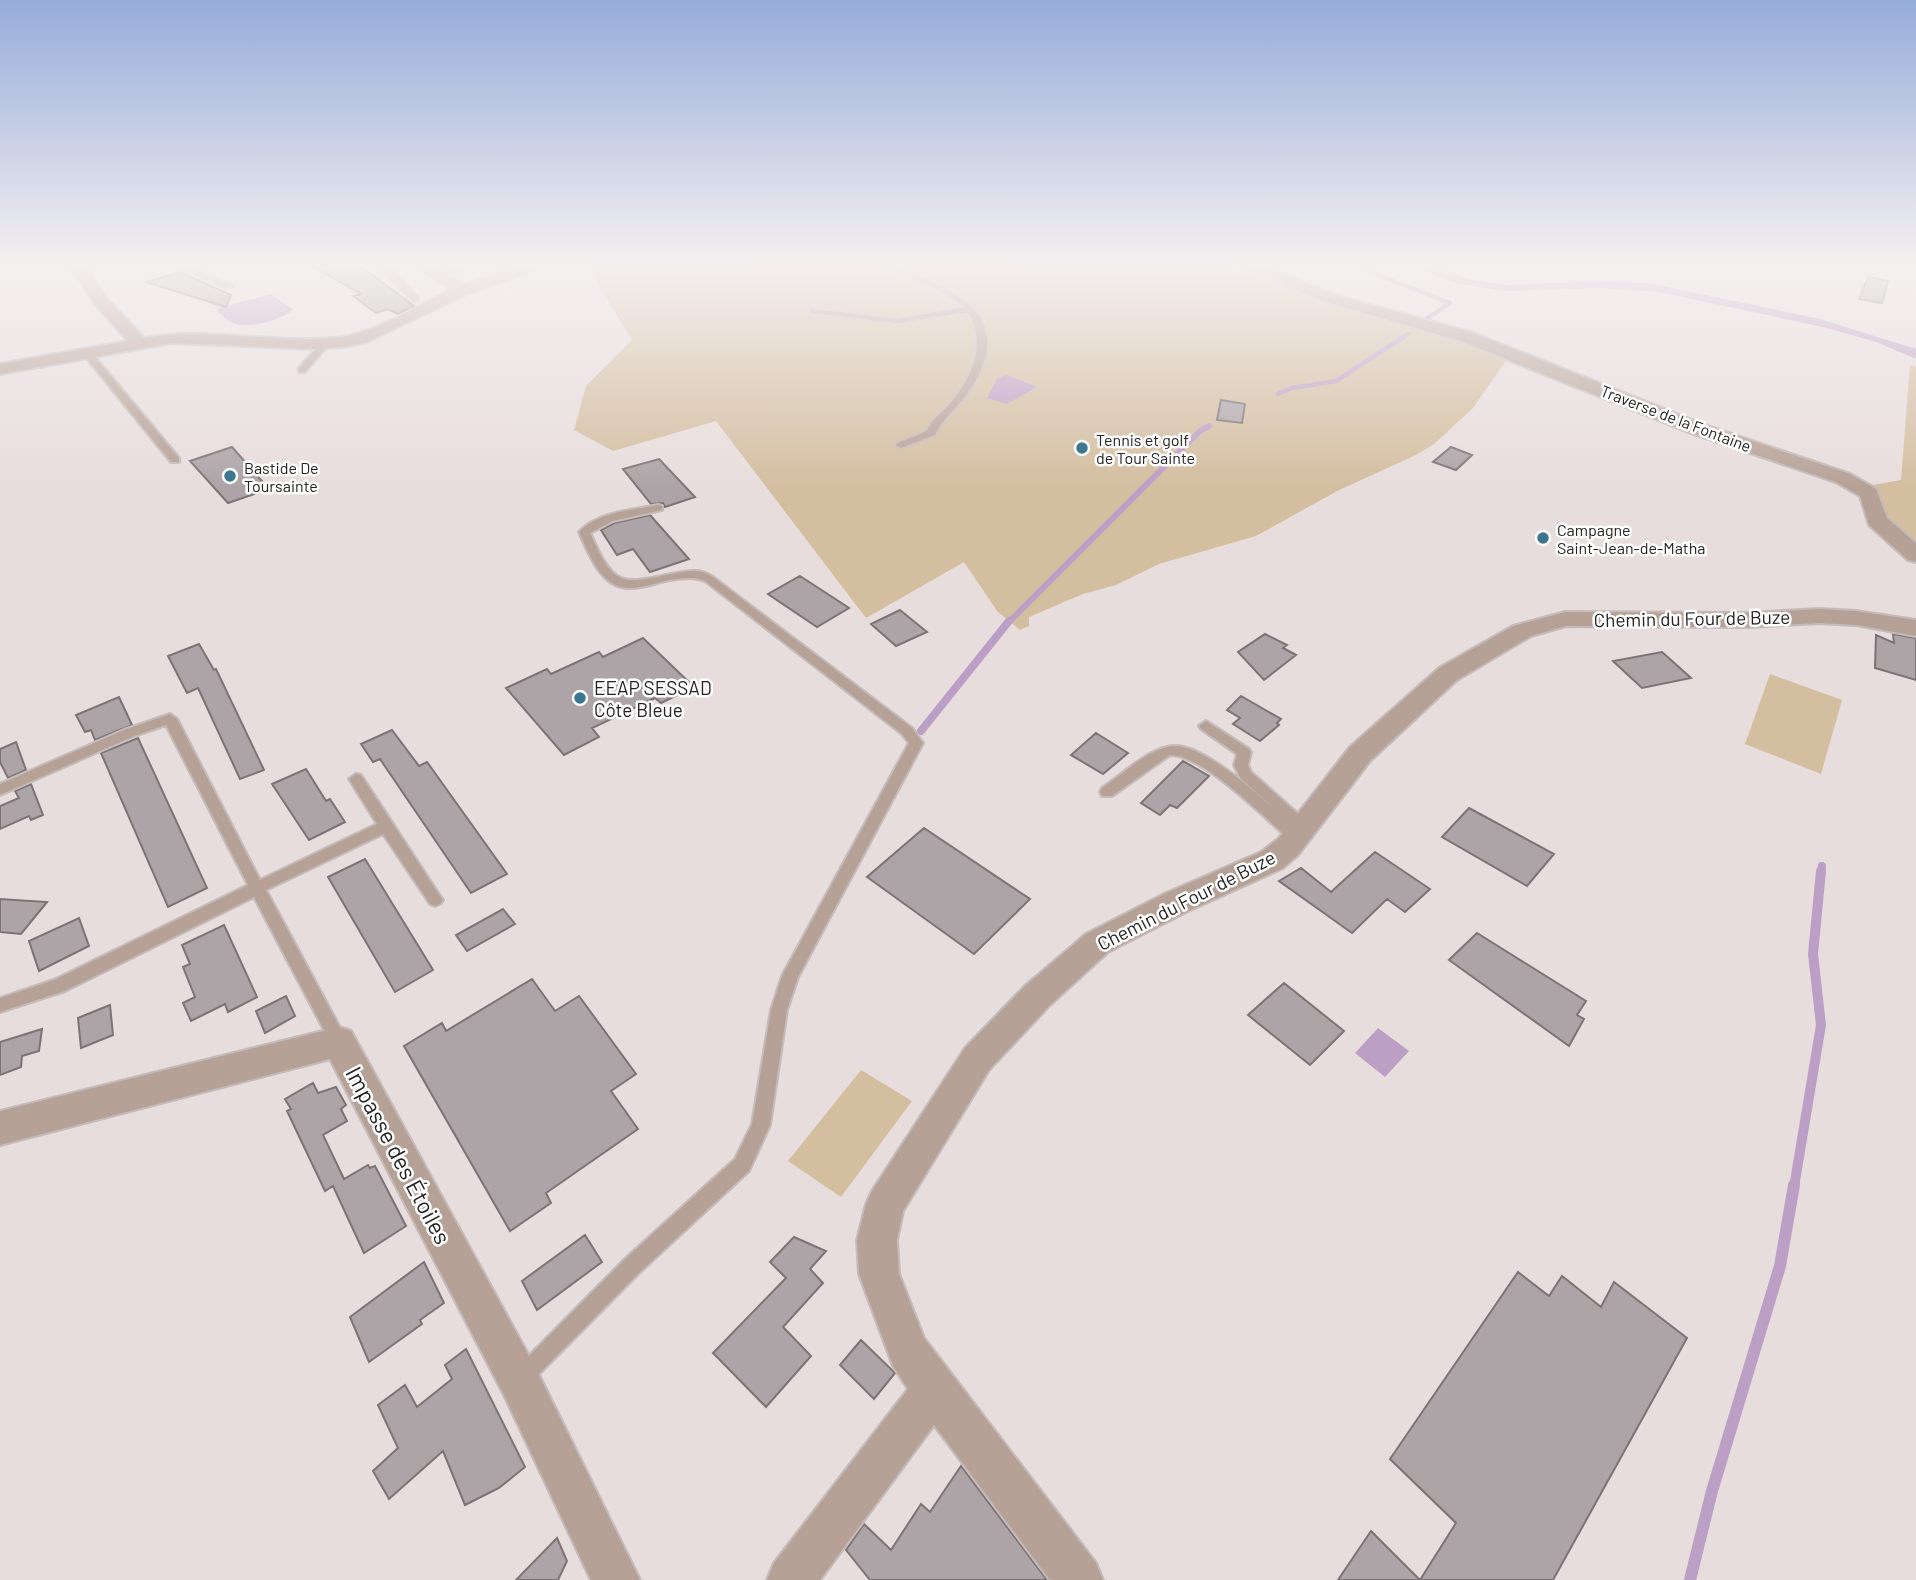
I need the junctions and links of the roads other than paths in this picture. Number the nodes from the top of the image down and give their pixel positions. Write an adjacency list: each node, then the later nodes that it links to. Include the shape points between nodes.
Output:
1 (135, 339): 7 (street)
2 (165, 339): 7 (street)
3 (190, 339): 8 (street)
4 (357, 339): 8 (street)
5 (981, 339): 12 (lane, via 968,388 932,433)
6 (1471, 339): 15 (street, Traverse de la Fontaine, via 1695,428 1843,478 1869,494 1877,520)
7 (138, 342): 9 (street)
8 (326, 344): 11 (lane)
9 (87, 353): 10 (street); 13 (lane)
10 (0, 369)
11 (302, 370)
12 (901, 445)
13 (175, 460)
14 (658, 508): 28 (lane, via 618,517 583,532 616,582 628,585 698,574 709,579 916,743 790,976 779,1010 761,1125 742,1165 632,1266)
15 (1916, 555)
16 (1916, 628): 22 (street, Chemin du Four de Buze, via 1819,616 1565,619 1533,627 1448,674 1360,754)
17 (1206, 726): 22 (lane, via 1244,752 1241,765 1246,775)
18 (356, 779): 21 (lane)
19 (0, 790): 23 (lane, via 170,719)
20 (1107, 792): 22 (lane, via 1170,750 1186,752)
21 (386, 825): 23 (lane); 24 (lane)
22 (1298, 831): 29 (street, Chemin du Four de Buze, via 1289,847 1272,860 1097,943 1037,996 978,1059 929,1131 885,1204 877,1240 879,1274 908,1351)
23 (257, 887): 25 (lane, via 59,986); 26 (lane)
24 (435, 900)
25 (0, 1005)
26 (339, 1042): 27 (street); 28 (street, Impasse des Étoiles)
27 (0, 1128)
28 (519, 1380): 30 (street, Impasse des Étoiles)
29 (934, 1390): 31 (street); 32 (street, Chemin du Four de Buze)
30 (616, 1580)
31 (791, 1580)
32 (1079, 1580)

